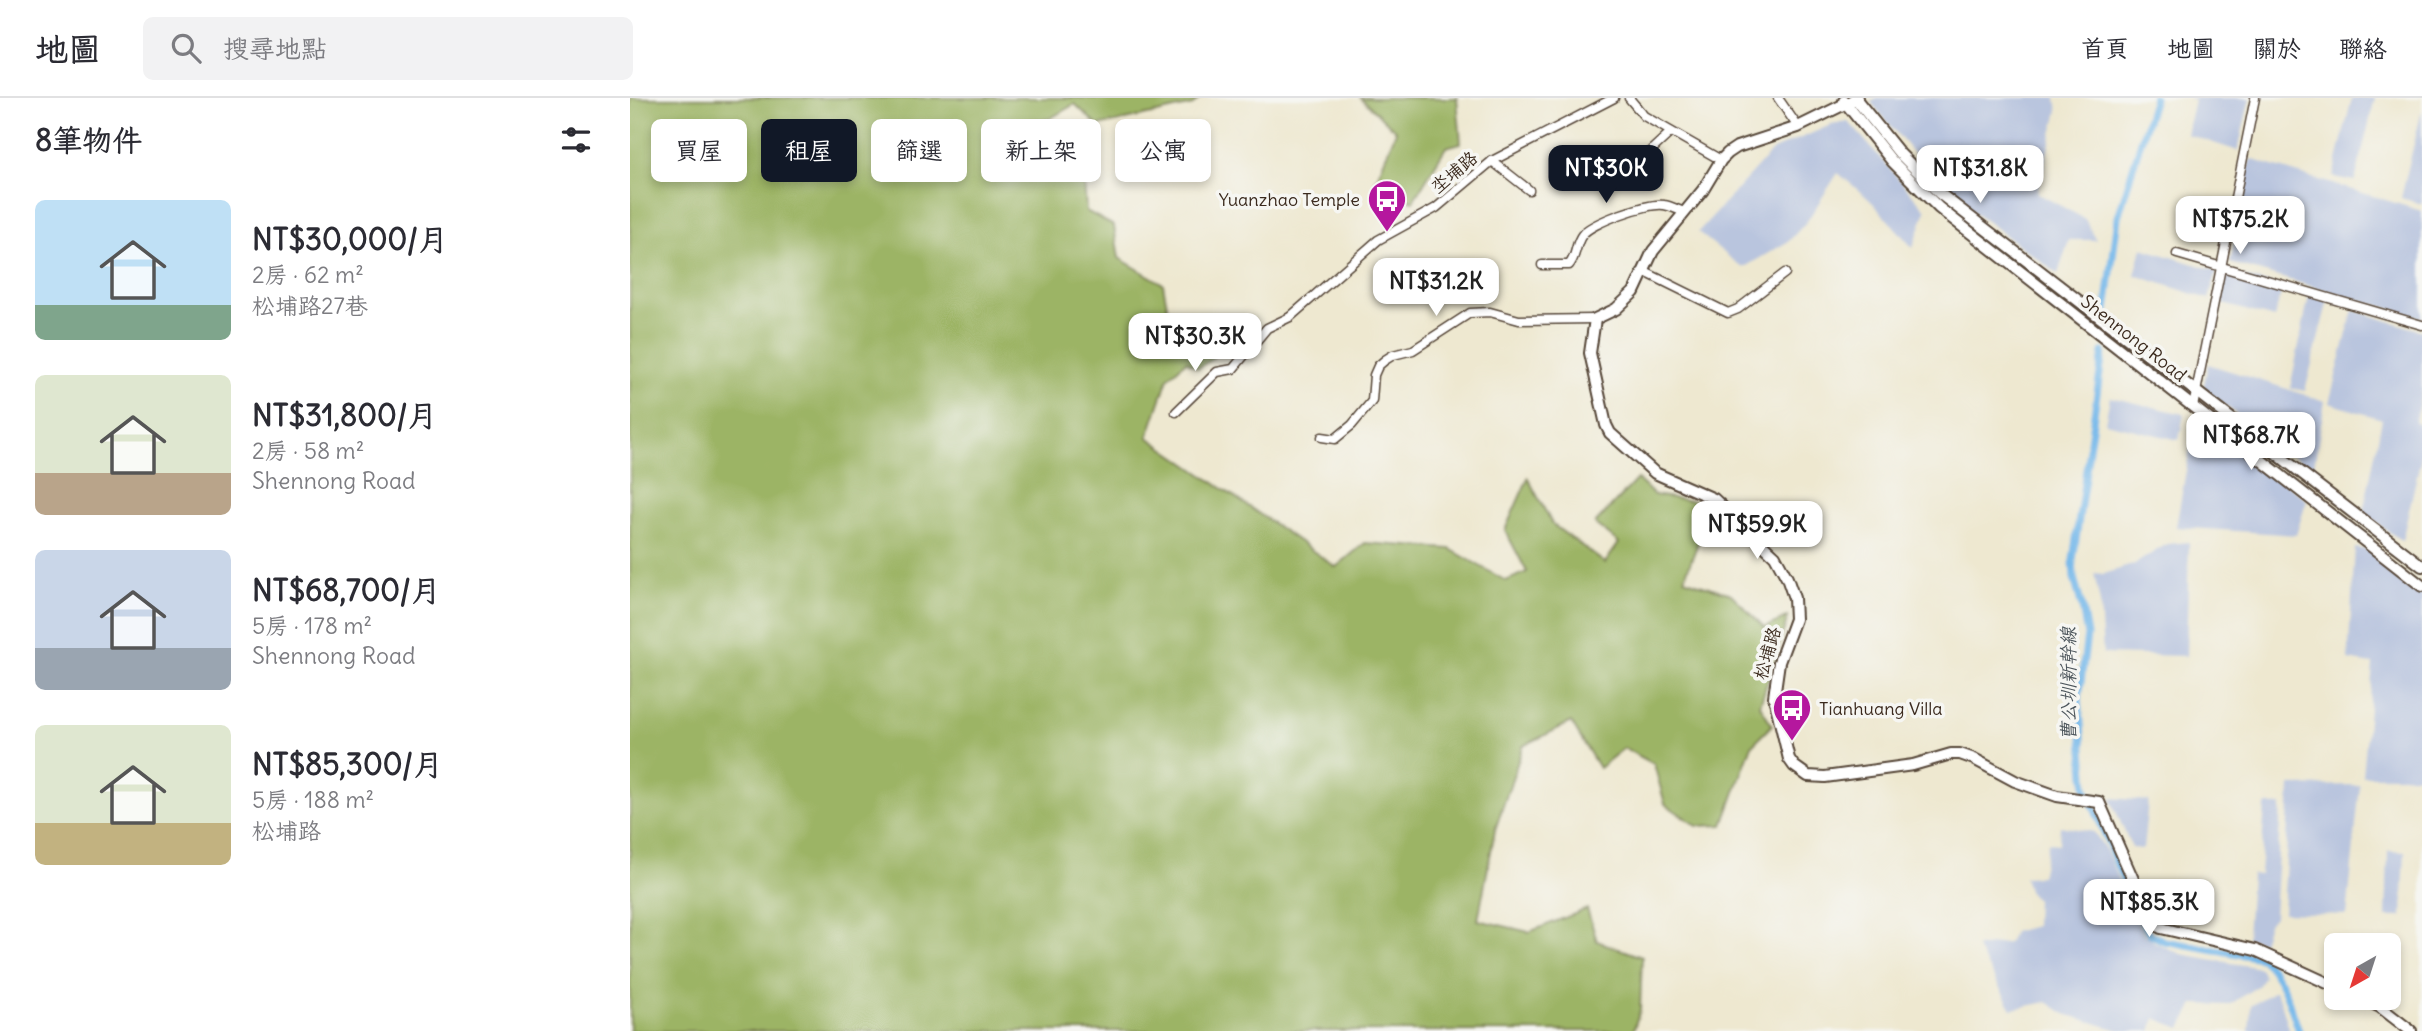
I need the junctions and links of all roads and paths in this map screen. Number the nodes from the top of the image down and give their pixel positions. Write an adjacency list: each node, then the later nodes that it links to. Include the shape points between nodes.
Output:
1 (1615, 98): 10 (street, 坔埔路)
2 (1629, 98): 7 (street, via 1644,116)
3 (1779, 98): 6 (street)
4 (2255, 98): 15 (street)
5 (1851, 100): 6 (street); 20 (street, Shennong Road, via 1939,193); 21 (street, Shennong Road, via 1892,161 1939,208)
6 (1798, 127): 9 (street, via 1737,147)
7 (1671, 132): 8 (street); 9 (street)
8 (1644, 157)
9 (1721, 160): 12 (street)
10 (1492, 161): 11 (street); 22 (street, 坔埔路, via 1429,212 1378,240 1290,317 1267,328 1233,369 1217,372)
11 (1529, 190)
12 (1684, 212): 14 (street, via 1654,204 1610,219 1580,236 1569,265); 16 (street)
13 (2177, 254): 15 (street)
14 (1542, 265)
15 (2223, 267): 19 (street); 20 (street)
16 (1643, 271): 17 (street, via 1728,313); 18 (street, via 1625,302)
17 (1785, 273)
18 (1595, 319): 23 (street, via 1519,320 1490,312 1470,313 1413,351 1385,360 1374,375 1372,401 1335,439); 26 (street, 松埔路, via 1590,353 1611,433 1655,473 1714,499 1774,556 1787,578 1795,619 1779,662 1774,697 1794,766 1808,776 1825,777 1960,754 2057,796 2099,803 2155,924 2255,950)
19 (2422, 325)
20 (2196, 392): 21 (street); 24 (street, Shennong Road)
21 (2193, 407): 25 (street, Shennong Road)
22 (1176, 412)
23 (1322, 437)
24 (2422, 566)
25 (2422, 586)
26 (2324, 982)
27 (2384, 1010): 28 (street)
28 (2412, 1031)

